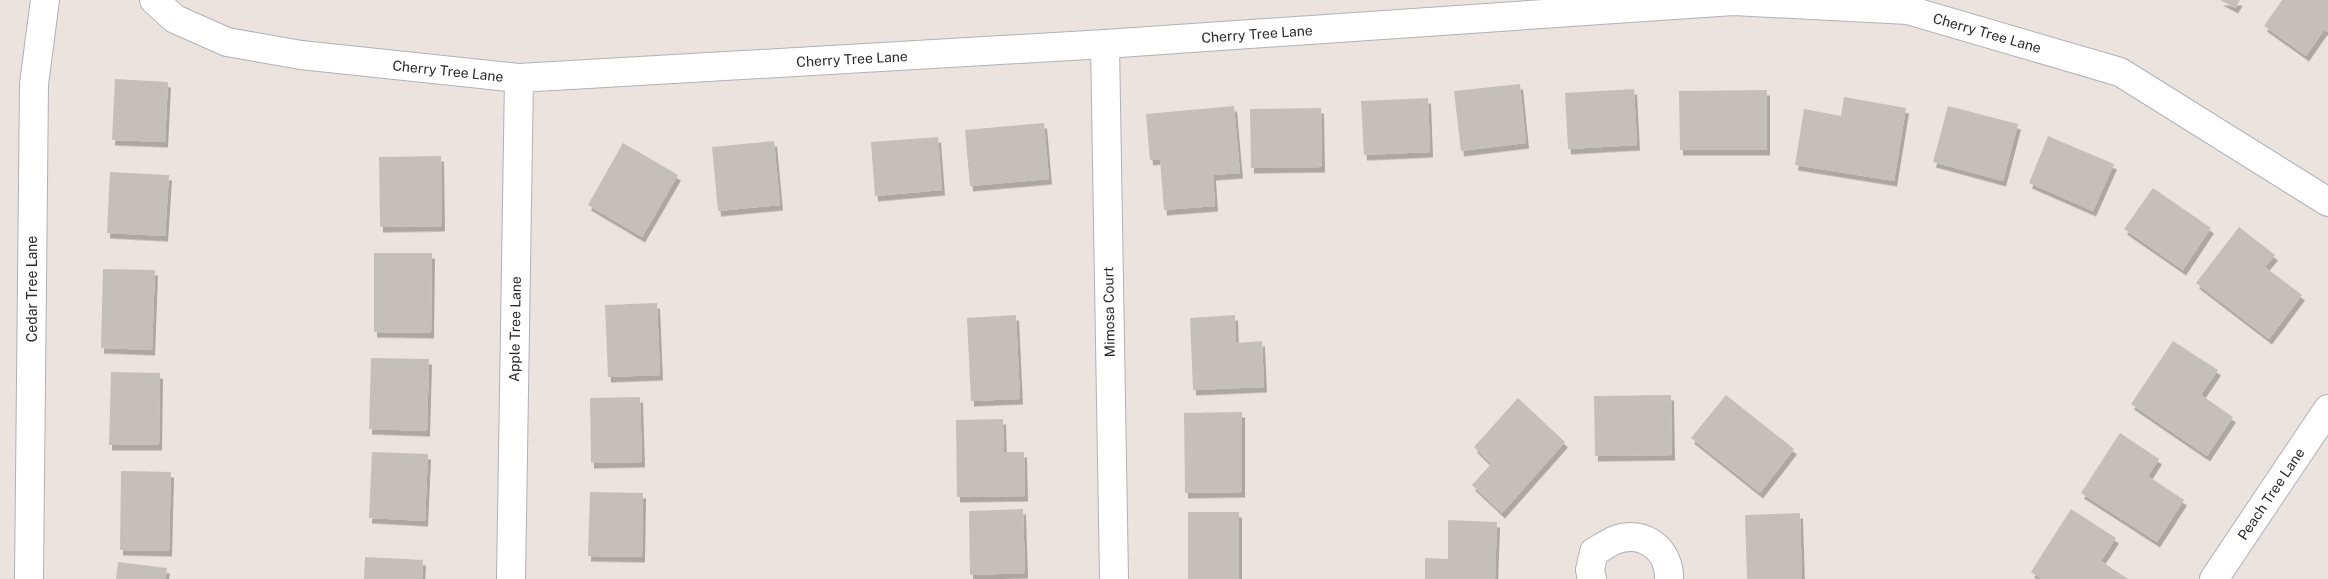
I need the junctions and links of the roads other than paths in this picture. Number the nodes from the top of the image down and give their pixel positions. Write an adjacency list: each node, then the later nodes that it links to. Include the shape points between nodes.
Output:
1 (45, 0): 7 (street, Cedar Tree Lane, via 34,84)
2 (154, 0): 4 (street, Cherry Tree Lane, via 175,19 227,42 301,55)
3 (1105, 44): 4 (street, Cherry Tree Lane); 5 (street, Cherry Tree Lane, via 1732,1 1908,10 2120,72); 9 (street, Mimosa Court)
4 (519, 78): 8 (street, Apple Tree Lane)
5 (2328, 202)
6 (2328, 409): 12 (street, Peach Tree Lane)
7 (29, 579)
8 (511, 579)
9 (1114, 579)
10 (1592, 579): 11 (street, via 1590,570 1594,552 1617,539 1640,538 1658,547 1669,565)
11 (1669, 579)
12 (2214, 579)

